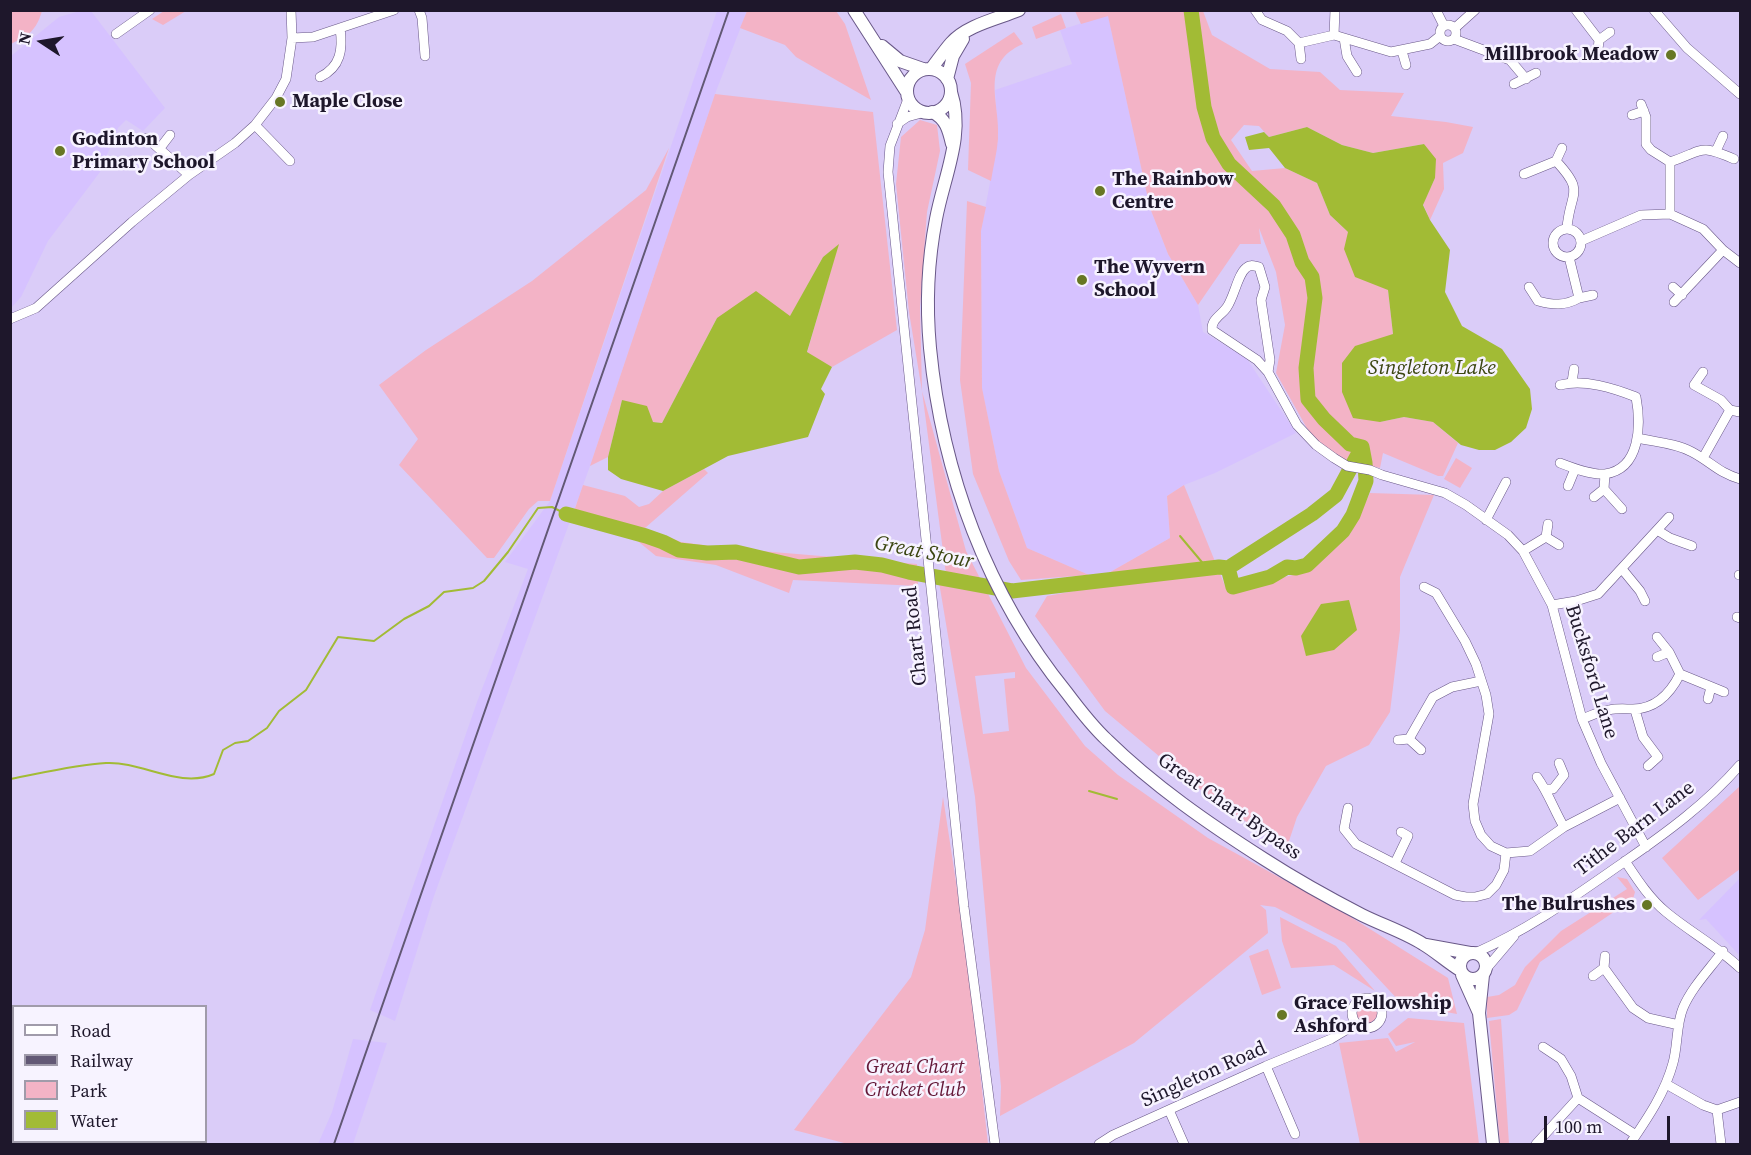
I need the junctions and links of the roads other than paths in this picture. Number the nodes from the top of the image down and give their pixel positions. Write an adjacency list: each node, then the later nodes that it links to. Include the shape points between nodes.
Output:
1 (150, 10): 18 (street)
2 (291, 10): 22 (street)
3 (394, 10): 15 (street)
4 (419, 10): 26 (street)
5 (854, 10): 20 (main road)
6 (1019, 10): 13 (main road)
7 (1255, 10): 24 (street, via 1262,20 1287,31)
8 (1335, 10): 21 (street)
9 (1436, 10): 14 (street)
10 (1475, 10): 16 (street)
11 (1576, 10): 17 (street, via 1599,45)
12 (1654, 10): 37 (street, via 1693,53)
13 (977, 26): 29 (main road, via 952,42); 33 (main road, via 956,50)
14 (1444, 26): 16 (street); 19 (street)
15 (340, 28): 22 (street, via 313,37); 32 (street, via 340,58 330,72)
16 (1455, 28): 23 (street)
17 (1610, 32)
18 (116, 34)
19 (1440, 36): 23 (street, via 1446,42); 25 (street, via 1430,44)
20 (872, 37): 29 (main road, via 900,62); 38 (main road)
21 (1339, 37): 24 (street); 25 (street, via 1385,52); 30 (street)
22 (292, 38): 42 (street, via 286,79)
23 (1454, 39): 34 (street, via 1510,60)
24 (1299, 43): 27 (street)
25 (1402, 51): 28 (street)
26 (425, 56)
27 (1301, 59)
28 (1406, 65)
29 (927, 69): 33 (main road, via 940,72); 38 (main road, via 911,77)
30 (1357, 72)
31 (1536, 74): 34 (street)
32 (320, 77)
33 (947, 79): 36 (main road)
34 (1526, 79): 35 (street)
35 (1514, 84)
36 (951, 92): 39 (main road, via 945,105); 48 (main road, Great Chart Bypass, via 956,118)
37 (1740, 94)
38 (907, 95): 39 (main road, via 916,109); 41 (street, Chart Road)
39 (928, 112): 41 (street); 48 (main road, via 944,122)
40 (1632, 115): 55 (street, via 1642,107 1646,144)
41 (897, 124): 153 (street, Chart Road, via 888,172 964,907)
42 (255, 125): 51 (street); 57 (street)
43 (170, 135): 47 (street)
44 (1724, 136): 50 (street)
45 (147, 138): 47 (street)
46 (290, 145): 51 (street)
47 (160, 148): 57 (street)
48 (954, 148): 132 (main road, Great Chart Bypass, via 932,244 929,343 945,444 958,491 1005,602 1042,663 1073,702 1105,739 1151,779 1266,861)
49 (1562, 148): 54 (street)
50 (1716, 151): 52 (street); 55 (street, via 1700,149)
51 (280, 152): 53 (street)
52 (1734, 159)
53 (290, 161)
54 (1556, 161): 56 (street); 59 (street, via 1570,175 1575,189)
55 (1670, 162): 58 (street)
56 (1524, 174)
57 (189, 175): 72 (street, via 36,308)
58 (1670, 214): 60 (street, via 1641,215); 61 (street, via 1702,229)
59 (1567, 228): 60 (street, via 1579,234); 62 (street, via 1556,234 1553,246 1556,252)
60 (1581, 241): 62 (street, via 1578,252)
61 (1723, 250): 63 (street); 67 (street)
62 (1569, 257): 68 (street)
63 (1740, 262)
64 (1529, 287): 69 (street)
65 (1673, 287): 67 (street)
66 (1593, 295): 68 (street)
67 (1682, 295): 70 (street)
68 (1579, 298): 69 (street, via 1562,304)
69 (1538, 302): 71 (street)
70 (1674, 302)
71 (1531, 310)
72 (10, 319)
73 (1574, 369): 76 (street)
74 (1268, 372): 74 (street, Bucksford Lane, via 1212,330 1244,269 1252,265 1259,267 1265,287 1261,300 1270,360); 92 (street, Bucksford Lane, via 1297,426 1316,444 1358,468 1437,489)
75 (1703, 372): 78 (street, via 1694,385 1721,400)
76 (1572, 382): 77 (street); 80 (street, via 1638,393)
77 (1560, 385)
78 (1730, 410): 79 (street); 81 (street)
79 (1740, 412)
80 (1637, 438): 81 (street, via 1682,448); 84 (street, via 1632,457 1622,467)
81 (1703, 458): 85 (street, via 1719,471)
82 (1560, 463): 83 (street)
83 (1575, 469): 84 (street); 87 (street)
84 (1605, 474): 88 (street)
85 (1740, 479)
86 (1506, 482): 92 (street)
87 (1568, 486)
88 (1604, 489): 89 (street); 90 (street)
89 (1594, 497)
90 (1622, 509)
91 (1669, 517): 94 (street)
92 (1486, 520): 98 (street, Bucksford Lane)
93 (1548, 524): 95 (street)
94 (1657, 530): 97 (street); 99 (street)
95 (1546, 537): 96 (street); 98 (street)
96 (1559, 545)
97 (1692, 546)
98 (1523, 551): 102 (street, Bucksford Lane)
99 (1622, 569): 101 (street); 102 (street, via 1598,594)
100 (1424, 587): 107 (street, via 1436,593 1465,642)
101 (1645, 601)
102 (1552, 605): 112 (street, Bucksford Lane)
103 (1657, 637): 104 (street)
104 (1669, 651): 105 (street); 106 (street)
105 (1657, 657)
106 (1680, 674): 108 (street); 111 (street, via 1665,697)
107 (1481, 681): 113 (street, via 1452,687 1432,697); 128 (street, via 1489,714 1473,804 1475,821 1481,836)
108 (1711, 687): 109 (street); 110 (street)
109 (1724, 692)
110 (1707, 699)
111 (1635, 710): 112 (street, via 1606,710); 118 (street, via 1643,737 1658,757)
112 (1582, 719): 121 (street, Bucksford Lane)
113 (1409, 739): 114 (street); 115 (street)
114 (1398, 740)
115 (1421, 750)
116 (1559, 763): 120 (street, via 1564,775 1553,789)
117 (1740, 765): 127 (street, Tithe Barn Lane, via 1695,811)
118 (1648, 766)
119 (1537, 777): 120 (street)
120 (1546, 789): 123 (street)
121 (1620, 798): 123 (street); 127 (street, Bucksford Lane)
122 (1348, 808): 124 (street)
123 (1564, 827): 128 (street, via 1530,851)
124 (1344, 829): 126 (street); 130 (street, via 1356,844)
125 (1401, 832): 130 (street, via 1408,836)
126 (1335, 834)
127 (1646, 847): 129 (street, Tithe Barn Lane)
128 (1506, 853): 130 (street, via 1504,870 1496,885 1486,894 1474,897 1455,895)
129 (1625, 861): 131 (street, Tithe Barn Lane); 133 (street, via 1665,912)
130 (1395, 863)
131 (1516, 935): 134 (street, Tithe Barn Lane); 139 (street, Tithe Barn Lane)
132 (1425, 945): 134 (main road, Great Chart Bypass); 138 (main road, Great Chart Bypass)
133 (1723, 951): 137 (street); 143 (street, via 1688,998)
134 (1472, 953): 138 (main road, via 1462,958); 139 (main road, via 1485,961)
135 (1605, 956): 136 (street)
136 (1604, 968): 140 (street); 143 (street, via 1640,1014)
137 (1740, 968)
138 (1461, 972): 139 (main road, via 1472,980); 141 (main road)
139 (1484, 972): 141 (main road)
140 (1593, 976)
141 (1479, 1013): 156 (main road)
142 (1356, 1024): 145 (street, Singleton Road, via 1331,1039)
143 (1679, 1025): 146 (street, via 1674,1062)
144 (1543, 1047): 147 (street, via 1561,1059)
145 (1266, 1066): 149 (street, Singleton Road); 151 (street)
146 (1666, 1084): 150 (street); 152 (street)
147 (1578, 1098): 152 (street); 157 (street)
148 (1740, 1102): 150 (street)
149 (1169, 1110): 154 (street, Singleton Road); 155 (street)
150 (1717, 1110): 159 (street)
151 (1295, 1134)
152 (1636, 1135): 158 (street)
153 (995, 1144)
154 (1100, 1144)
155 (1184, 1144)
156 (1493, 1144)
157 (1536, 1144)
158 (1630, 1144)
159 (1721, 1144)

